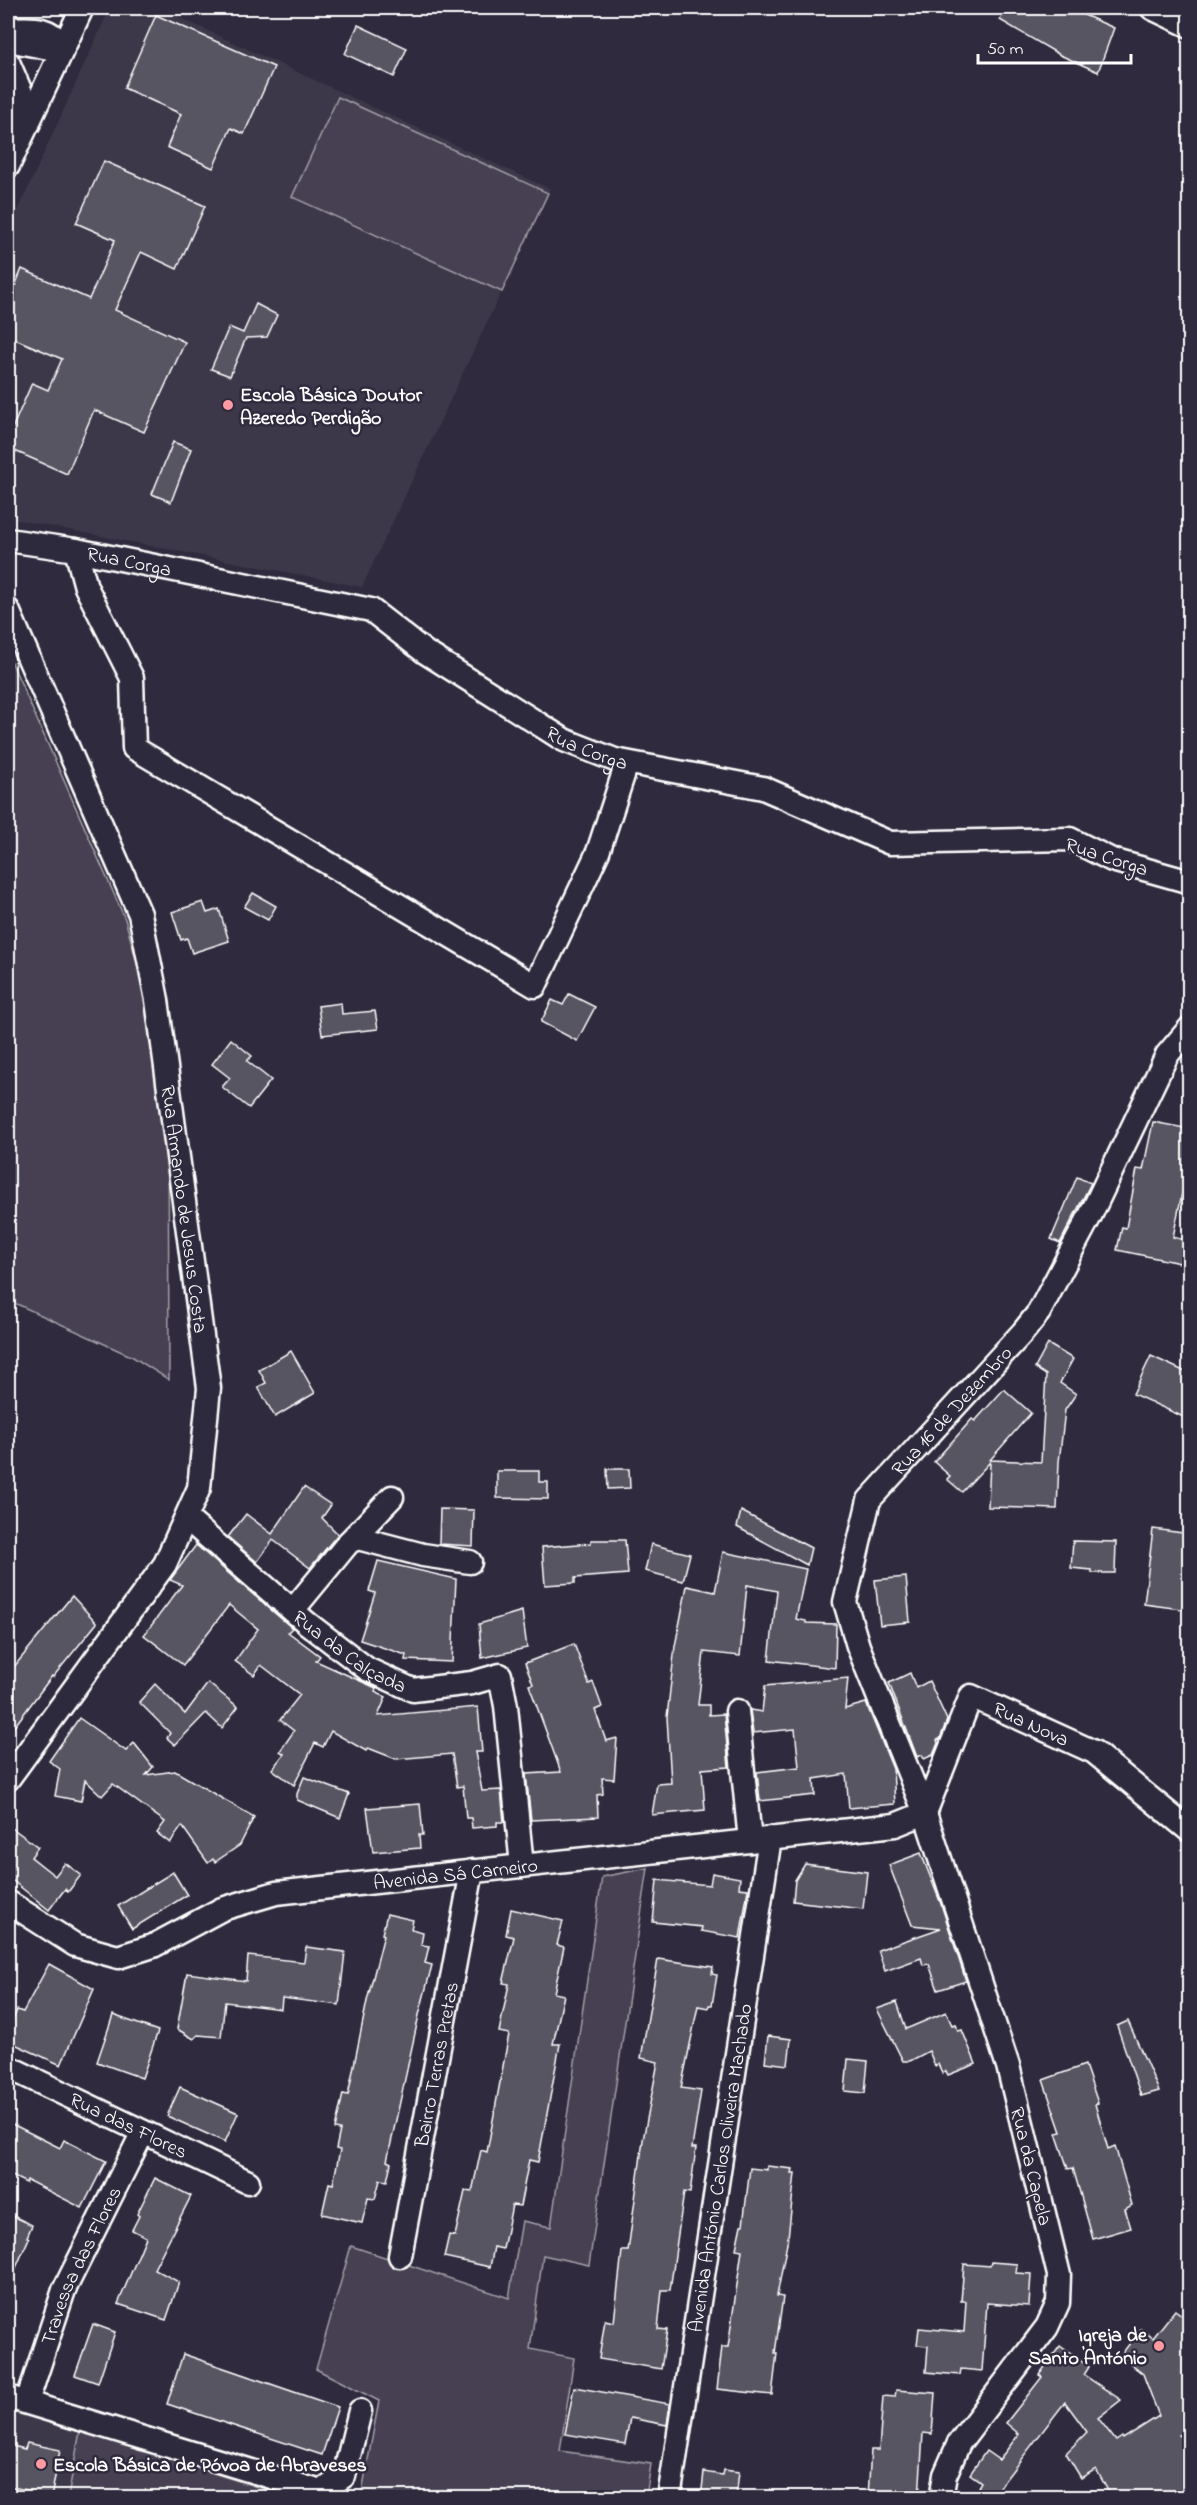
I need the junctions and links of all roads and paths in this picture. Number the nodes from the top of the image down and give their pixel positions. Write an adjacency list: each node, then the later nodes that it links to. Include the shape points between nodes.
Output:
1 (76, 8): 5 (street)
2 (82, 8): 8 (street)
3 (1152, 8): 4 (street)
4 (1190, 26)
5 (35, 29): 6 (street); 8 (street, via 51,32)
6 (8, 30)
7 (8, 40): 8 (street, via 49,48)
8 (64, 46): 10 (street)
9 (8, 62): 10 (street)
10 (29, 123): 11 (street)
11 (8, 166)
12 (8, 540): 13 (street, Rua Corga)
13 (76, 550): 15 (street, Rua Corga, via 371,610 425,652 564,740); 15 (street, via 86,586 132,678 134,748 535,986 598,852)
14 (8, 610): 19 (street, Rua Armando de Jesus Costa, via 140,914 158,1000 209,1388 199,1488)
15 (627, 763): 16 (street, Rua Corga, via 763,788 890,843 1070,840 1112,860)
16 (1190, 882)
17 (1190, 1028): 25 (street, Rua 16 de Dezembro, via 1167,1055 1039,1312 869,1500 845,1602 858,1646)
18 (392, 1497): 20 (street)
19 (186, 1518): 22 (street, Rua da Calçada); 24 (street, Rua Armando de Jesus Costa, via 165,1564)
20 (349, 1542): 21 (street, via 358,1538 423,1556); 22 (street)
21 (470, 1562)
22 (293, 1610): 28 (street, Rua da Calçada, via 367,1669 413,1689 472,1683 500,1675)
23 (737, 1711): 27 (street, Avenida António Carlos Oliveira Machado)
24 (8, 1779)
25 (925, 1813): 26 (street, Rua Nova, via 971,1696 1094,1752); 27 (street, Avenida Sá Carneiro, via 895,1825); 38 (street, Rua da Capela, via 1008,2066 1059,2276 1058,2303 1047,2327 959,2443 945,2475)
26 (1190, 1831)
27 (760, 1840): 28 (street, Avenida Sá Carneiro); 37 (street, Avenida António Carlos Oliveira Machado)
28 (522, 1866): 29 (street, Avenida Sá Carneiro)
29 (472, 1871): 30 (street, Avenida Sá Carneiro, via 276,1893 222,1909 153,1946 118,1958 75,1945); 34 (street, Bairro Terras Pretas)
30 (8, 1902)
31 (8, 2067): 32 (street, Rua das Flores)
32 (143, 2132): 33 (street, Rua das Flores); 35 (street, Travessa das Flores, via 64,2290)
33 (248, 2182)
34 (400, 2256)
35 (17, 2399): 36 (street, via 321,2492 344,2476)
36 (360, 2411)
37 (669, 2498)
38 (941, 2498)

